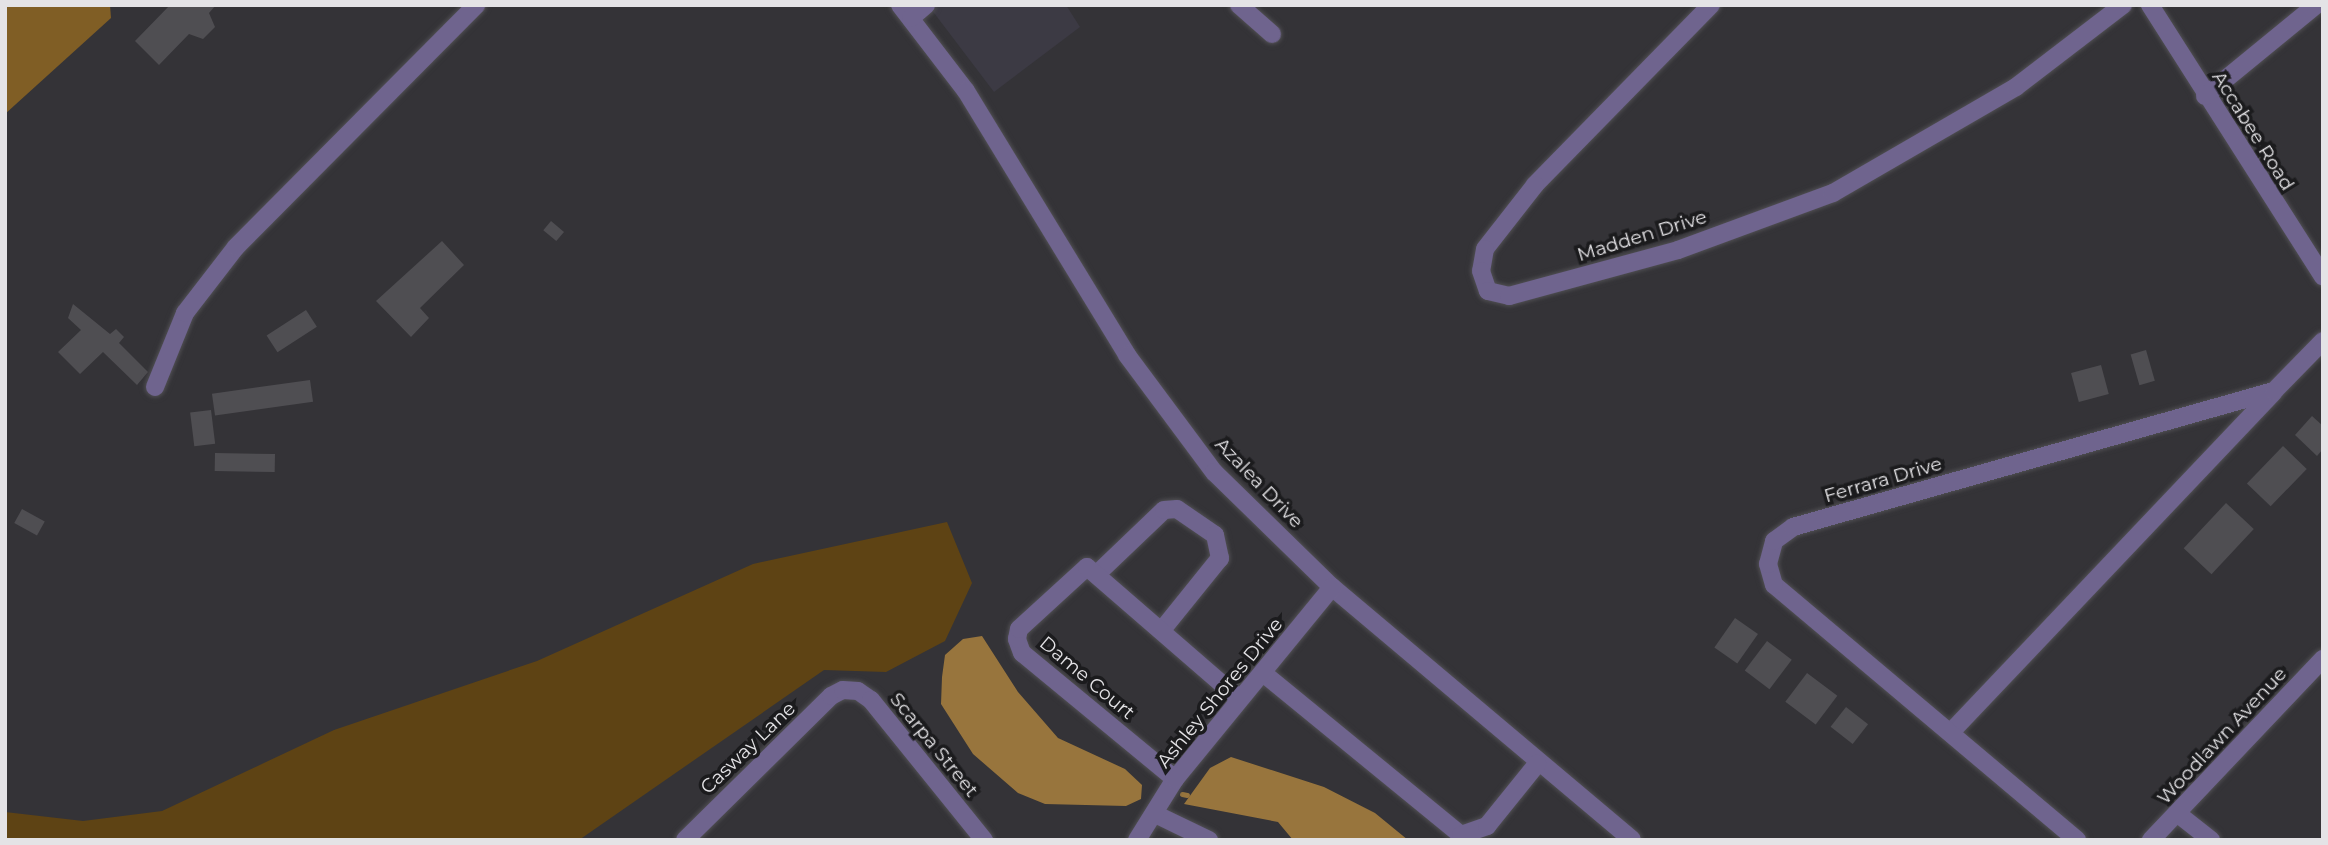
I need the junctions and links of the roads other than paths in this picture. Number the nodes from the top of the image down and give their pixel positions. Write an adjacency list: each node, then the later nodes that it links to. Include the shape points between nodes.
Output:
1 (475, 5): 13 (street, via 236,247 185,313)
2 (926, 5): 8 (street)
3 (1240, 5): 9 (street)
4 (1711, 5): 5 (street, Madden Drive, via 1535,186 1485,249 1481,271 1488,291 1509,296 1678,250 1833,193 2015,87)
5 (2123, 5)
6 (2150, 5): 10 (street, Accabee Road)
7 (2316, 5): 10 (street)
8 (905, 12): 16 (street, Azalea Drive, via 966,91 1127,355 1214,472)
9 (1272, 34)
10 (2205, 96): 11 (street, Accabee Road)
11 (2323, 277)
12 (2323, 341): 14 (street, Ferrara Drive)
13 (155, 387)
14 (2274, 391): 22 (street, Ferrara Drive); 22 (street, Ferrara Drive, via 1793,527 1774,541 1768,564 1774,585)
15 (1098, 573): 17 (street); 17 (street, via 1164,510 1177,509 1214,536 1220,558); 24 (street, Dame Court, via 1087,567 1076,572 1019,629 1022,653)
16 (1332, 587): 19 (street, Ashley Shores Drive); 23 (street, Azalea Drive)
17 (1162, 630): 21 (street)
18 (2323, 659): 26 (street, Woodlawn Avenue)
19 (1263, 673): 21 (street, Ashley Shores Drive); 23 (street, via 1461,835 1487,826)
20 (843, 691): 27 (street, Casway Lane, via 831,696); 28 (street, Scarpa Street, via 858,691 871,700)
21 (1238, 698): 24 (street, Ashley Shores Drive)
22 (1952, 731): 32 (street, Ferrara Drive)
23 (1537, 764): 31 (street, Azalea Drive)
24 (1175, 779): 25 (street, Ashley Shores Drive)
25 (1155, 814): 29 (street); 30 (street)
26 (2178, 814): 33 (street, Woodlawn Avenue); 34 (street)
27 (685, 840)
28 (984, 840)
29 (1137, 840)
30 (1209, 840)
31 (1632, 840)
32 (2077, 840)
33 (2151, 840)
34 (2211, 840)

